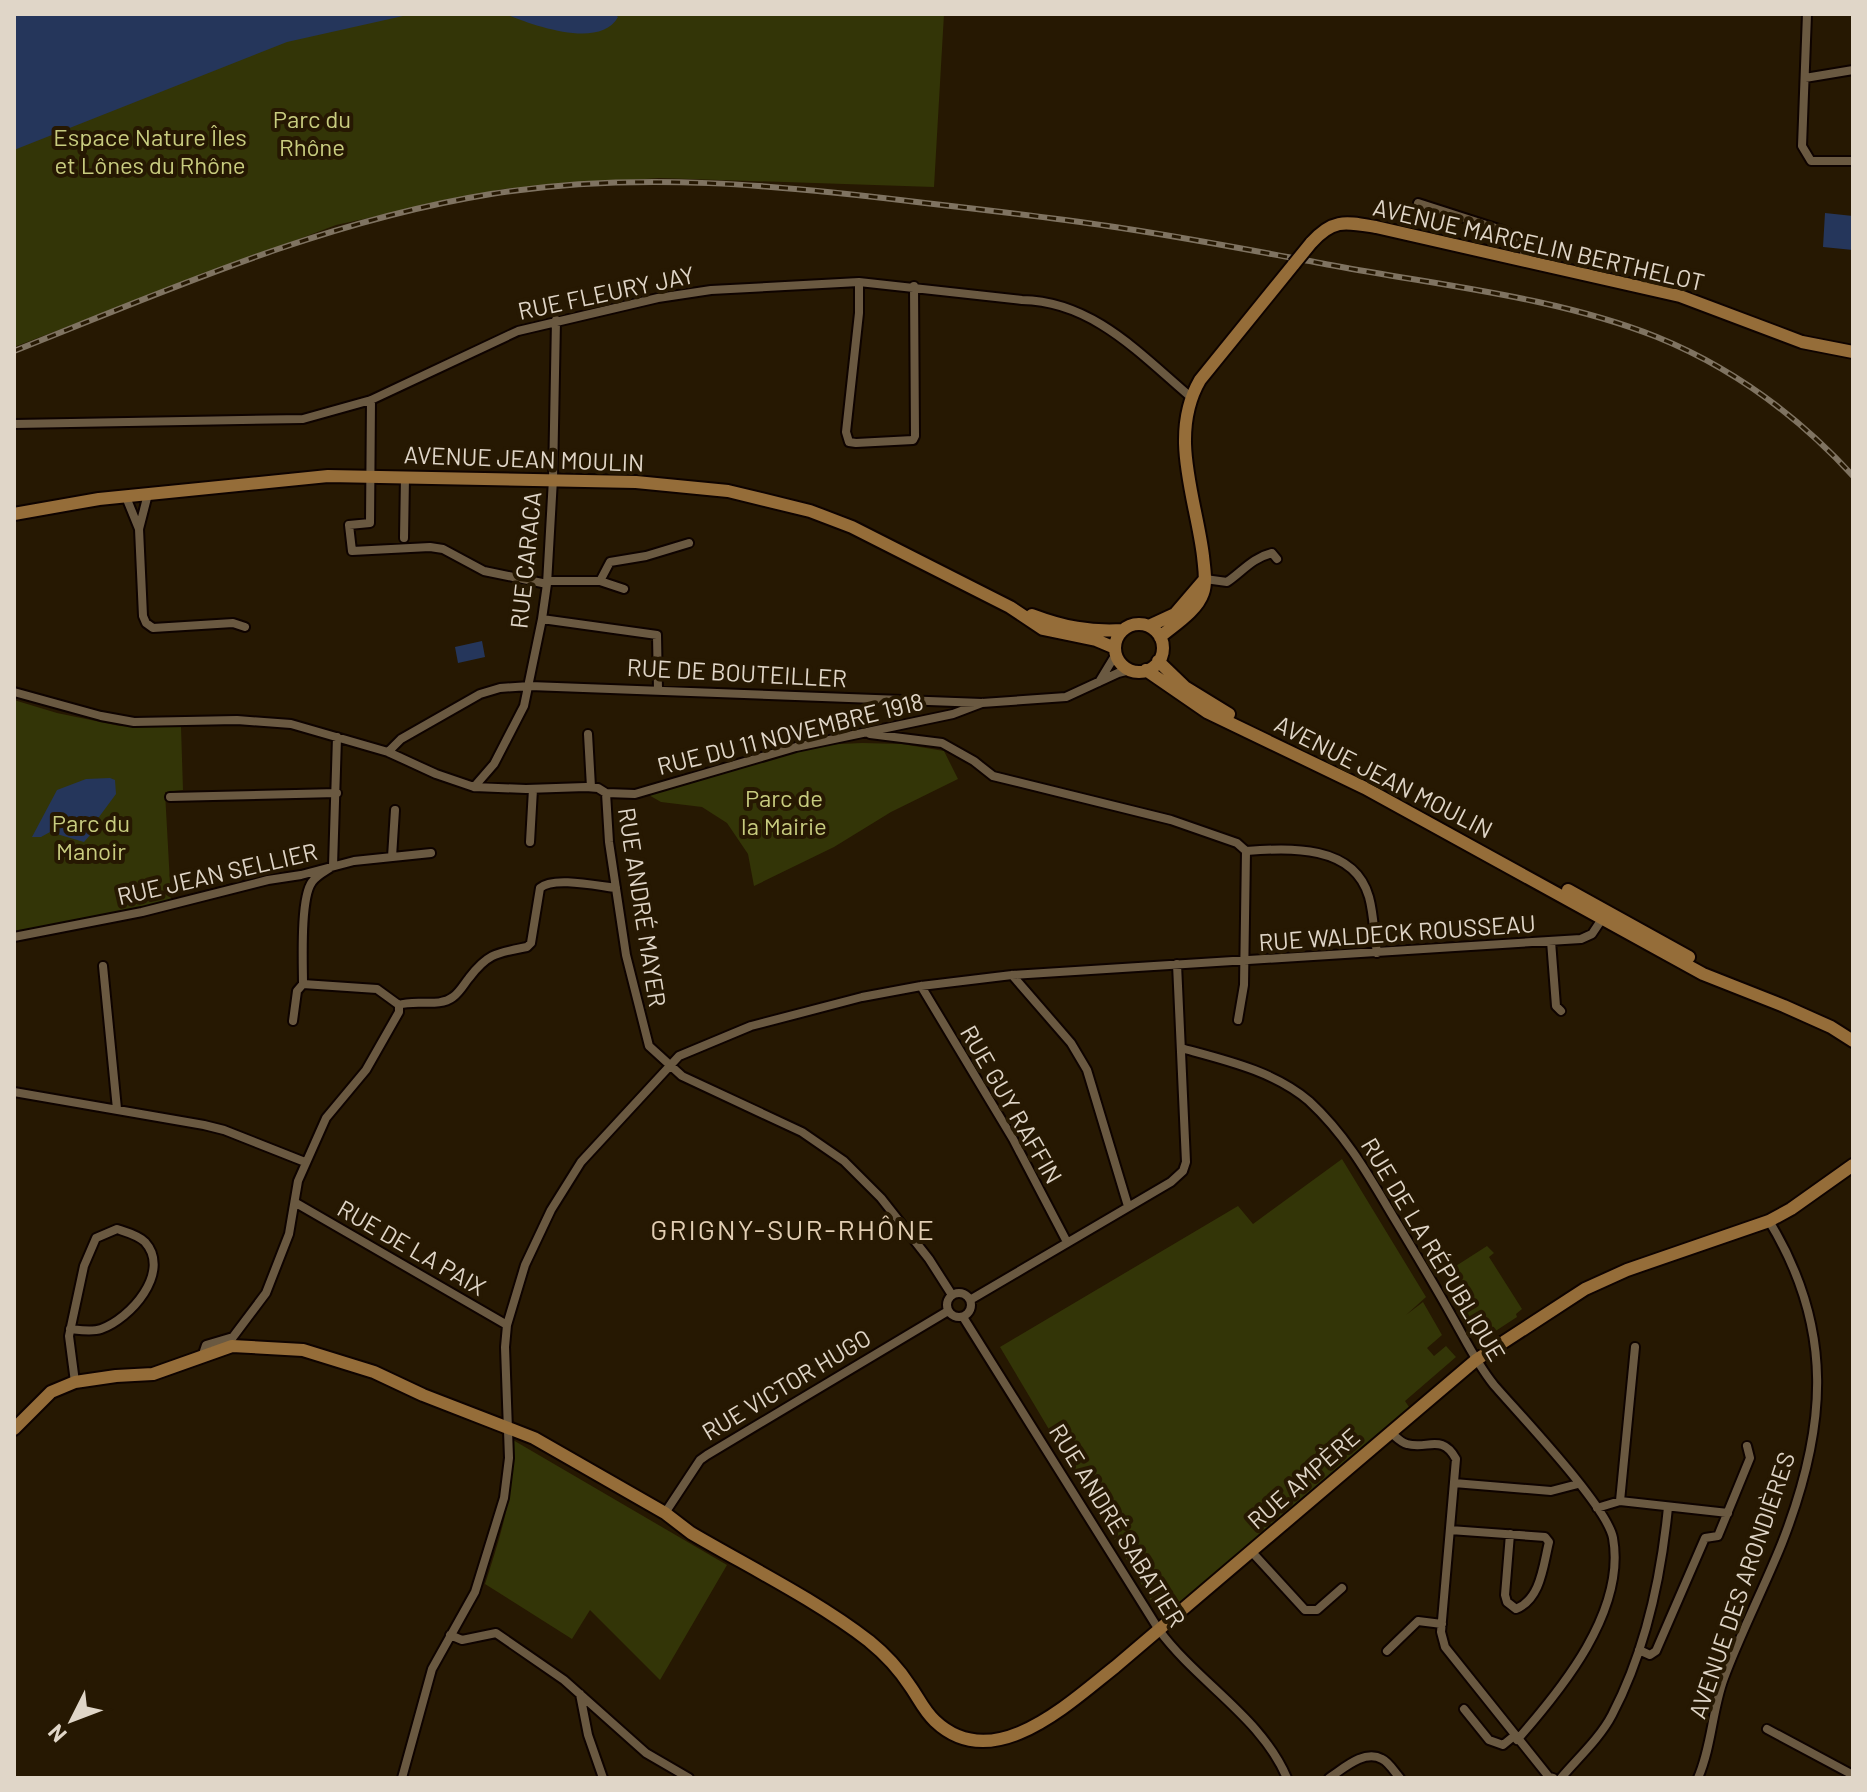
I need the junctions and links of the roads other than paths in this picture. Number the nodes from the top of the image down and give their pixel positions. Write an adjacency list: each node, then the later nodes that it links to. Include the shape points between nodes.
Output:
1 (1807, 14): 3 (street)
2 (1853, 70): 3 (street)
3 (1805, 78): 4 (street, via 1802,146 1811,161)
4 (1853, 161)
5 (1418, 203): 6 (street, via 1505,231 1522,245)
6 (1527, 262): 10 (street, AVENUE MARCELIN BERTHELOT, via 1680,296 1802,342); 11 (street, AVENUE MARCELIN BERTHELOT, bridge, via 1346,222 1326,229 1206,373)
7 (859, 282): 8 (street, RUE FLEURY JAY); 8 (street, via 846,432 849,442 856,443 915,436); 9 (street, RUE FLEURY JAY, via 711,290)
8 (914, 286): 11 (street, RUE FLEURY JAY, via 1045,300 1074,310 1130,343)
9 (556, 320): 12 (street, RUE FLEURY JAY, via 518,331); 16 (street, RUE CARACA)
10 (1853, 352)
11 (1192, 398): 24 (street, via 1185,448)
12 (371, 400): 13 (street, RUE FLEURY JAY, via 303,419); 14 (street)
13 (14, 424)
14 (368, 477): 15 (street, AVENUE JEAN MOULIN); 17 (street, AVENUE JEAN MOULIN, via 328,476); 26 (street, via 370,523 349,525 352,551 443,549 484,571)
15 (405, 477): 16 (street, AVENUE JEAN MOULIN); 21 (street)
16 (553, 479): 26 (street, RUE CARACA); 28 (street, AVENUE JEAN MOULIN, via 728,491 810,511 894,546)
17 (148, 494): 18 (street, AVENUE JEAN MOULIN); 20 (street)
18 (126, 497): 19 (street, AVENUE JEAN MOULIN); 20 (street)
19 (14, 514)
20 (139, 529): 31 (street, via 146,623 153,628 233,623)
21 (404, 538)
22 (689, 543): 25 (street, via 610,562)
23 (1277, 559): 24 (street, via 1272,553 1261,556 1227,582)
24 (1205, 579): 30 (street, via 1175,614); 33 (street, via 1193,608)
25 (600, 581): 26 (street); 27 (street)
26 (548, 582): 29 (street, RUE CARACA)
27 (624, 589)
28 (1010, 607): 32 (street, AVENUE JEAN MOULIN, via 1064,627); 34 (street, AVENUE JEAN MOULIN, via 1043,629 1096,640)
29 (542, 619): 39 (street, RUE CARACA); 40 (street, via 657,635)
30 (1149, 626): 32 (street); 33 (street)
31 (245, 627)
32 (1123, 630): 34 (street)
33 (1160, 637): 35 (street)
34 (1115, 651): 36 (street); 38 (street)
35 (1158, 661): 37 (street); 60 (street, AVENUE JEAN MOULIN, via 1200,698 1458,829)
36 (1130, 670): 37 (street); 38 (street, RUE DE BOUTEILLER)
37 (1146, 670): 60 (street, AVENUE JEAN MOULIN, via 1207,712 1365,788)
38 (1099, 683): 42 (street, RUE DE BOUTEILLER, via 1066,697)
39 (530, 686): 40 (street, RUE DE BOUTEILLER); 46 (street, RUE DE BOUTEILLER, via 480,694 401,739); 47 (street, RUE CARACA, via 494,764)
40 (658, 690): 42 (street, RUE DE BOUTEILLER)
41 (14, 692): 45 (street, via 134,722 251,721 291,724)
42 (982, 703): 43 (street, RUE DU 11 NOVEMBRE 1918)
43 (861, 733): 51 (street, RUE DU 11 NOVEMBRE 1918, via 635,794); 55 (street, via 942,743 993,776 1171,820)
44 (588, 734): 48 (street)
45 (337, 737): 46 (street); 50 (street)
46 (388, 752): 47 (street)
47 (474, 787): 49 (street)
48 (591, 787): 49 (street); 51 (street)
49 (533, 789): 54 (street)
50 (337, 793): 52 (street); 58 (street)
51 (606, 793): 59 (street, RUE ANDRÉ MAYER)
52 (170, 797)
53 (395, 810): 57 (street)
54 (530, 842)
55 (1246, 851): 63 (street, via 1331,854 1360,878 1369,896); 64 (street)
56 (431, 853): 57 (street, RUE JEAN SELLIER)
57 (392, 857): 58 (street, RUE JEAN SELLIER)
58 (333, 866): 61 (street, RUE JEAN SELLIER); 68 (street, via 308,889)
59 (616, 888): 70 (street, via 544,883 527,947 485,958 444,1002); 77 (street, RUE ANDRÉ MAYER, via 644,1035)
60 (1604, 915): 62 (street, RUE WALDECK ROUSSEAU, via 1592,934); 74 (street); 75 (street, via 1703,974)
61 (14, 937)
62 (1551, 941): 63 (street, RUE WALDECK ROUSSEAU); 71 (street, via 1556,1006)
63 (1377, 953): 64 (street, RUE WALDECK ROUSSEAU)
64 (1245, 962): 65 (street, RUE WALDECK ROUSSEAU); 72 (street)
65 (1177, 964): 67 (street, RUE WALDECK ROUSSEAU); 76 (street)
66 (103, 966): 79 (street)
67 (1012, 975): 69 (street, RUE WALDECK ROUSSEAU); 83 (street, via 1071,1043 1087,1070)
68 (303, 984): 70 (street, via 377,989); 73 (street)
69 (921, 986): 77 (street, RUE WALDECK ROUSSEAU, via 751,1026); 85 (street, RUE GUY RAFFIN, via 1013,1139)
70 (399, 1005): 80 (street, via 366,1070 326,1118)
71 (1561, 1011)
72 (1238, 1020)
73 (293, 1021)
74 (1853, 1034)
75 (1853, 1041)
76 (1181, 1048): 83 (street, via 1183,1171); 94 (street, RUE DE LA RÉPUBLIQUE, via 1281,1082 1333,1125 1363,1163)
77 (669, 1065): 86 (street, via 802,1132 844,1161 881,1198); 90 (street, RUE WALDECK ROUSSEAU, via 581,1162 525,1265)
78 (14, 1092): 79 (street)
79 (117, 1109): 80 (street, via 224,1130)
80 (305, 1162): 82 (street)
81 (1853, 1165): 84 (street, RUE AMPÈRE)
82 (296, 1203): 90 (street, RUE DE LA PAIX); 93 (street, via 266,1293 233,1337 206,1345)
83 (1128, 1206): 85 (street)
84 (1769, 1221): 94 (street, RUE AMPÈRE, via 1585,1289); 129 (street, AVENUE DES ARONDIÈRES, via 1811,1315 1818,1354 1817,1402 1800,1489 1722,1682)
85 (1067, 1242): 87 (street)
86 (952, 1295): 87 (street, via 964,1294); 88 (street)
87 (970, 1300): 89 (street)
88 (948, 1311): 89 (street); 105 (street, RUE VICTOR HUGO, via 707,1455)
89 (963, 1317): 112 (street, RUE ANDRÉ SABATIER)
90 (507, 1325): 97 (street, RUE WALDECK ROUSSEAU)
91 (70, 1329): 91 (street, via 96,1238 117,1229 144,1241 152,1254 153,1275 131,1309 99,1330); 95 (street)
92 (1635, 1347): 102 (street)
93 (202, 1358): 95 (street, RUE AMPÈRE, via 153,1374); 97 (street, RUE AMPÈRE, via 232,1346 303,1350 374,1372)
94 (1476, 1360): 98 (street, RUE AMPÈRE); 101 (street, RUE DE LA RÉPUBLIQUE)
95 (75, 1382): 96 (street, via 51,1392)
96 (14, 1429)
97 (508, 1429): 105 (street, RUE AMPÈRE, via 534,1438); 113 (street, RUE WALDECK ROUSSEAU, via 507,1479 496,1529 475,1592)
98 (1390, 1432): 100 (street, via 1407,1444 1451,1449 1456,1459); 109 (street, RUE AMPÈRE)
99 (1747, 1446): 106 (street, via 1750,1458)
100 (1454, 1483): 101 (street, via 1551,1491); 107 (street)
101 (1578, 1484): 104 (street, RUE DE LA RÉPUBLIQUE)
102 (1620, 1501): 103 (street); 104 (street)
103 (1668, 1507): 106 (street); 114 (street, via 1656,1593)
104 (1597, 1508): 119 (street, RUE DE LA RÉPUBLIQUE, via 1613,1535 1614,1572 1606,1605 1562,1686)
105 (665, 1513): 112 (street, RUE AMPÈRE, via 865,1638 892,1662 934,1720 963,1738 995,1741 1015,1735 1065,1705)
106 (1728, 1513): 114 (street, via 1718,1536 1705,1538 1656,1651 1650,1655)
107 (1450, 1530): 108 (street); 111 (street)
108 (1510, 1534): 108 (street, via 1545,1537 1549,1542 1538,1587 1527,1604 1516,1609 1505,1595)
109 (1251, 1551): 110 (street, via 1305,1610 1317,1610); 112 (street, RUE AMPÈRE)
110 (1342, 1588)
111 (1442, 1624): 115 (street, via 1418,1621); 119 (street, via 1445,1647)
112 (1159, 1630): 124 (street, RUE ANDRÉ SABATIER, via 1260,1735)
113 (450, 1635): 116 (street, via 462,1640 496,1633); 121 (street, RUE WALDECK ROUSSEAU, via 432,1669)
114 (1639, 1650): 128 (street, via 1611,1717)
115 (1387, 1651)
116 (580, 1693): 122 (street); 123 (street, via 646,1753)
117 (1464, 1709): 119 (street, via 1489,1740 1503,1745)
118 (1767, 1729): 120 (street)
119 (1516, 1738): 127 (street)
120 (1853, 1775)
121 (402, 1778)
122 (603, 1778)
123 (689, 1778)
124 (1287, 1778)
125 (1329, 1778): 126 (street, via 1369,1757 1382,1758)
126 (1400, 1778)
127 (1553, 1778)
128 (1561, 1778)
129 (1698, 1778)

